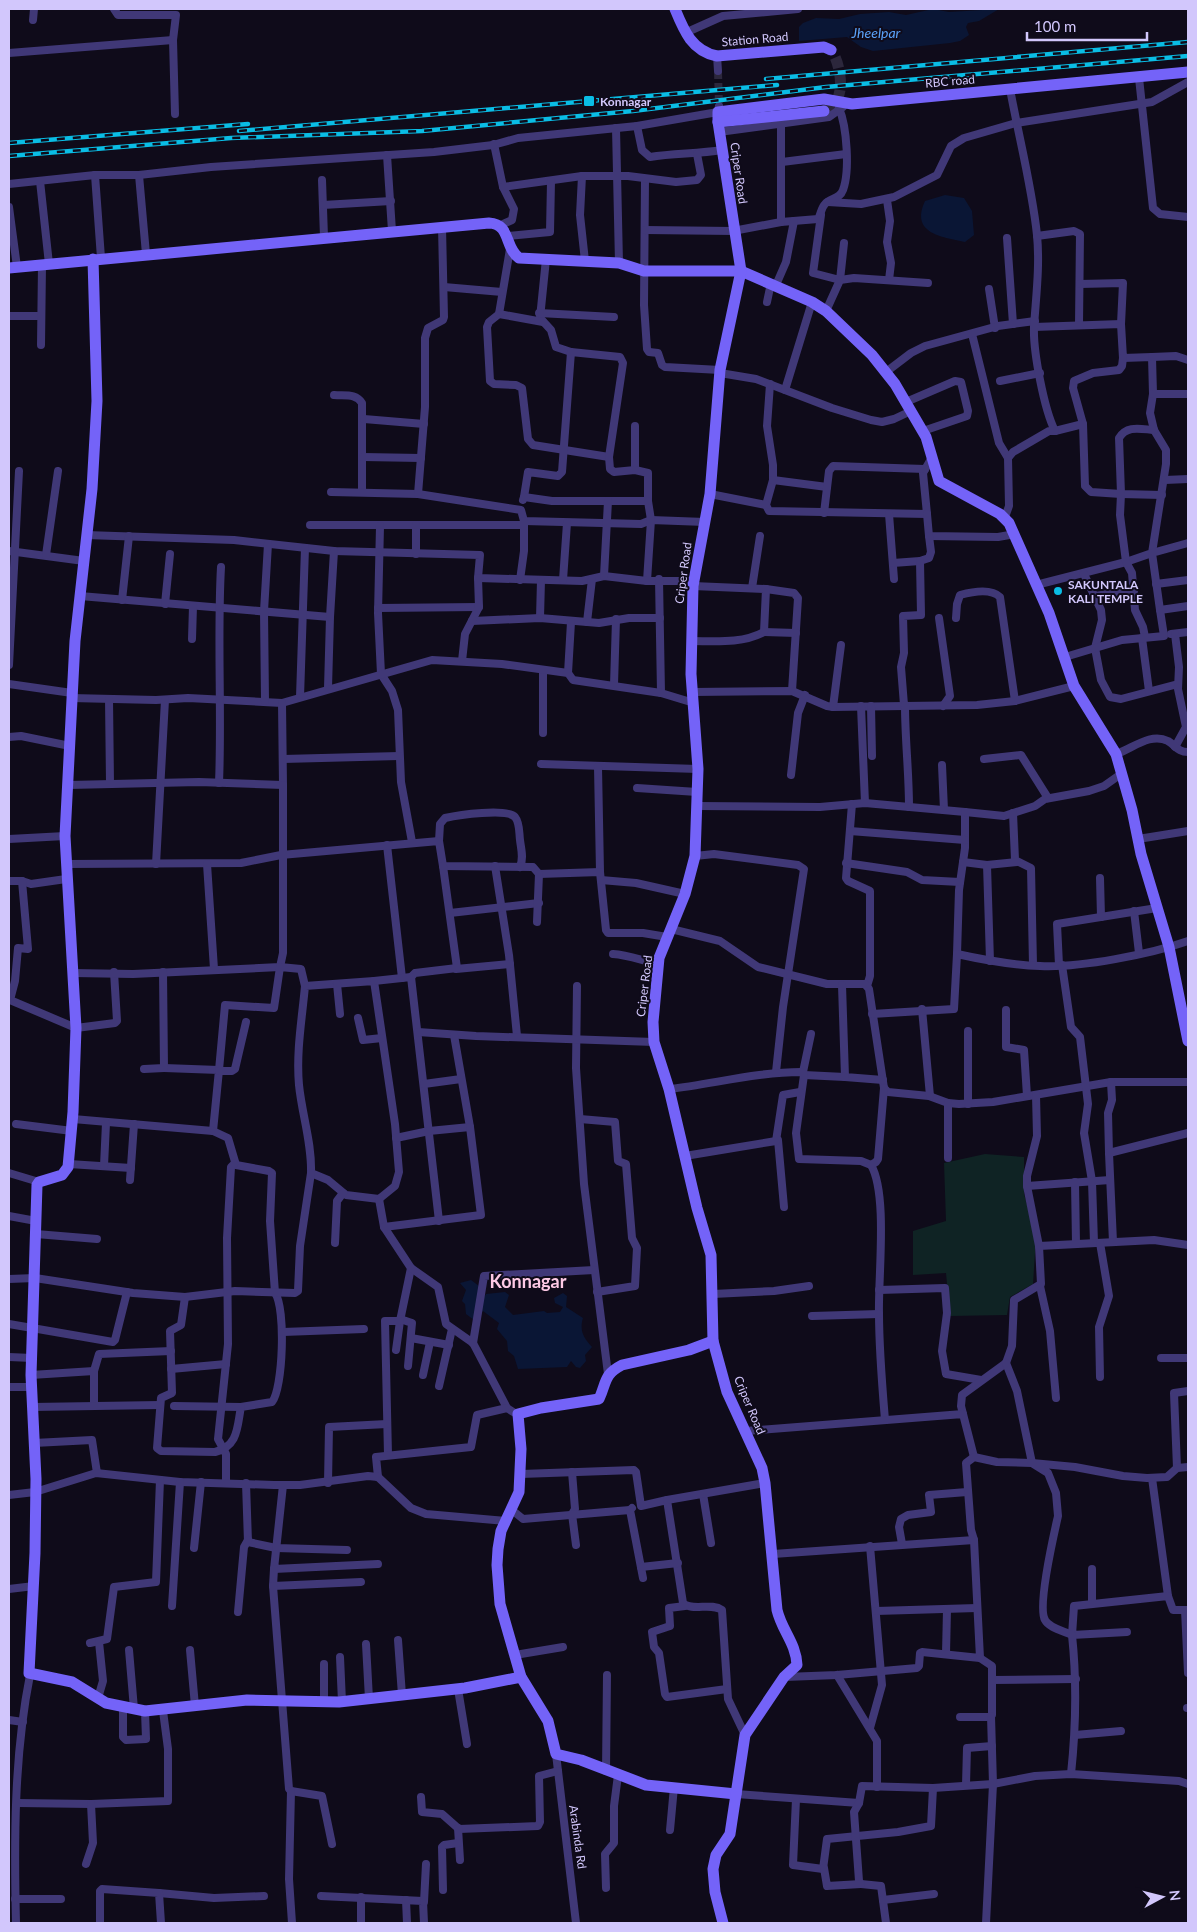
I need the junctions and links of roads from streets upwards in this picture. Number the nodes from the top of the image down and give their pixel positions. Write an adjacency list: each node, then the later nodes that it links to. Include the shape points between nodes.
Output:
1 (34, 9): 8 (street)
2 (114, 9): 7 (street, via 118,15)
3 (675, 9): 9 (street, Station Road)
4 (798, 9): 5 (street); 6 (street)
5 (805, 9)
6 (747, 11): 9 (street, via 716,18)
7 (176, 12): 10 (street)
8 (33, 20)
9 (684, 33): 13 (street, Station Road, via 705,54)
10 (173, 40): 12 (street); 23 (street)
11 (831, 50): 13 (street, Station Road, via 824,47)
12 (9, 53)
13 (717, 56): 14 (street)
14 (718, 71)
15 (1188, 72): 16 (street, RBC road)
16 (1139, 78): 18 (street, RBC road); 20 (street)
17 (1188, 82): 20 (street, via 1162,98)
18 (1010, 90): 19 (street, RBC road); 26 (street)
19 (852, 104): 21 (street, RBC road); 24 (street, via 824,99)
20 (1142, 104): 26 (street); 51 (street, via 1152,208 1160,214)
21 (839, 108): 25 (street, RBC road, via 829,117); 32 (street, via 845,129)
22 (824, 111): 24 (street)
23 (175, 114)
24 (718, 118): 25 (street, RBC road); 27 (street, RBC road); 30 (street, Criper Road)
25 (781, 123): 34 (street)
26 (1016, 123): 45 (street, via 964,138 951,146 937,175); 59 (street)
27 (637, 126): 28 (street, RBC road); 31 (street, via 642,150 650,156)
28 (616, 128): 29 (street, RBC road, via 518,138); 38 (street)
29 (494, 144): 33 (street, RBC road); 44 (street)
30 (722, 150): 31 (street); 58 (street, Criper Road)
31 (697, 154): 39 (street, via 701,175 697,180)
32 (846, 154): 34 (street); 47 (street, via 843,191)
33 (387, 155): 36 (street, RBC road); 46 (street)
34 (782, 162): 52 (street)
35 (95, 175): 36 (street, RBC road); 41 (street, RBC road); 65 (street)
36 (139, 175): 64 (street)
37 (582, 176): 38 (street); 42 (street); 67 (street, via 580,216)
38 (616, 176): 39 (street); 68 (street)
39 (645, 179): 55 (street)
40 (322, 180): 48 (street)
41 (40, 181): 43 (street, RBC road); 69 (street)
42 (551, 181): 44 (street); 57 (street, via 550,232)
43 (9, 184)
44 (503, 187): 57 (street, via 514,214)
45 (887, 200): 47 (street, via 862,204); 74 (street)
46 (391, 201): 48 (street); 56 (street)
47 (828, 202): 50 (street)
48 (323, 205): 60 (street)
49 (9, 207): 70 (street)
50 (821, 215): 53 (street, via 814,220); 73 (street, via 813,273)
51 (1188, 217)
52 (782, 222): 53 (street); 58 (street)
53 (794, 222): 76 (street, via 786,262)
54 (442, 226): 56 (street); 57 (street, via 489,223); 78 (street)
55 (645, 230): 58 (street); 71 (street)
56 (392, 231): 60 (street)
57 (504, 231): 63 (street)
58 (733, 231): 72 (street, Criper Road)
59 (1037, 236): 77 (street, via 1078,232); 91 (street)
60 (324, 237): 64 (street)
61 (1008, 238): 90 (street)
62 (844, 243): 73 (street)
63 (510, 249): 66 (street, via 520,258); 80 (street)
64 (146, 254): 65 (street)
65 (97, 259): 69 (street); 155 (street, via 97,401)
66 (546, 259): 67 (street); 84 (street)
67 (585, 261): 68 (street)
68 (619, 262): 71 (street)
69 (46, 264): 70 (street); 87 (street)
70 (13, 268)
71 (644, 271): 72 (street); 101 (street, via 644,326 648,350 658,353 665,367)
72 (741, 272): 76 (street); 101 (street, Criper Road)
73 (840, 280): 74 (street); 83 (street)
74 (889, 280): 75 (street)
75 (928, 283)
76 (773, 284): 81 (street); 82 (street)
77 (1080, 284): 92 (street); 93 (street, via 1123,283)
78 (444, 287): 80 (street); 112 (street, via 443,320 428,328 425,338)
79 (989, 289): 94 (street)
80 (502, 292): 85 (street)
81 (766, 302)
82 (812, 302): 83 (street); 106 (street)
83 (826, 311): 102 (street)
84 (539, 313): 88 (street); 89 (street)
85 (499, 314): 89 (street); 118 (street, via 487,327 490,381 494,384 516,384 522,388 530,443)
86 (9, 316): 87 (street)
87 (41, 316): 96 (street)
88 (614, 317)
89 (543, 322): 97 (street, via 551,330 556,347)
90 (1013, 324): 91 (street); 94 (street)
91 (1035, 324): 92 (street); 103 (street)
92 (1079, 324): 93 (street)
93 (1121, 324): 99 (street)
94 (994, 328): 95 (street)
95 (972, 334): 102 (street, via 926,346); 122 (street, via 996,430)
96 (41, 345)
97 (571, 352): 118 (street); 120 (street, via 613,355 623,360)
98 (1152, 357): 99 (street); 100 (street, via 1176,356); 107 (street)
99 (1123, 358): 113 (street, via 1121,369 1093,373 1074,381)
100 (1188, 360)
101 (720, 371): 105 (street); 135 (street, Criper Road)
102 (886, 372): 110 (street)
103 (1040, 373): 104 (street); 117 (street)
104 (1000, 381)
105 (770, 384): 106 (street); 129 (street, via 766,426 772,448)
106 (785, 390): 110 (street, via 882,422 894,419)
107 (1153, 394): 108 (street); 115 (street, via 1150,413)
108 (1188, 394)
109 (334, 396): 111 (street, via 358,397)
110 (909, 407): 116 (street); 116 (street, via 955,381 961,382 967,416)
111 (364, 419): 112 (street); 119 (street)
112 (424, 424): 121 (street)
113 (1083, 424): 117 (street); 136 (street, via 1085,486 1091,492 1103,495)
114 (635, 426): 125 (street)
115 (1154, 430): 130 (street, via 1166,450); 136 (street, via 1125,430 1119,438)
116 (923, 431): 123 (street)
117 (1055, 431): 122 (street, via 1049,431)
118 (564, 450): 120 (street); 138 (street, via 562,475 528,472)
119 (363, 456): 121 (street); 133 (street)
120 (609, 457): 125 (street, via 611,471)
121 (421, 458): 134 (street)
122 (1008, 458): 146 (street, via 1009,506)
123 (932, 459): 124 (street); 146 (street, via 936,475 944,485)
124 (924, 469): 131 (street, via 833,466 829,471); 145 (street)
125 (635, 470): 140 (street, via 648,473)
126 (19, 471): 163 (street)
127 (58, 471): 169 (street)
128 (1188, 478): 130 (street)
129 (772, 480): 131 (street); 141 (street)
130 (1165, 480): 137 (street)
131 (827, 488): 143 (street)
132 (331, 492): 133 (street)
133 (362, 492): 134 (street)
134 (418, 494): 142 (street)
135 (710, 494): 141 (street); 148 (street, Criper Road)
136 (1121, 494): 137 (street); 172 (street, via 1120,515)
137 (1162, 495): 166 (street)
138 (524, 497): 139 (street, via 552,501); 142 (street)
139 (608, 501): 140 (street); 151 (street)
140 (648, 501): 147 (street)
141 (766, 504): 143 (street, via 767,509 773,512)
142 (521, 510): 149 (street)
143 (824, 513): 144 (street)
144 (889, 514): 145 (street); 173 (street)
145 (927, 514): 159 (street)
146 (1005, 517): 156 (street)
147 (651, 520): 148 (street); 151 (street, via 641,524); 185 (street)
148 (705, 522): 186 (street, Criper Road)
149 (524, 523): 150 (street); 153 (street); 180 (street)
150 (567, 523): 151 (street); 182 (street)
151 (608, 524): 176 (street)
152 (310, 525): 154 (street)
153 (416, 525): 154 (street); 168 (street)
154 (380, 526): 165 (street)
155 (86, 534): 157 (street); 170 (street)
156 (1015, 534): 159 (street, via 998,537); 188 (street)
157 (129, 536): 160 (street); 194 (street)
158 (760, 536): 189 (street)
159 (929, 536): 171 (street, via 930,555)
160 (268, 544): 162 (street); 203 (street)
161 (1188, 544): 166 (street)
162 (305, 548): 164 (street); 204 (street)
163 (11, 551): 169 (street); 196 (street)
164 (334, 551): 165 (street); 205 (street)
165 (379, 553): 168 (street); 201 (street)
166 (1152, 553): 172 (street); 187 (street)
167 (170, 554): 195 (street)
168 (416, 554): 177 (street, via 480,555)
169 (46, 555): 170 (street)
170 (84, 560): 192 (street)
171 (920, 561): 173 (street); 250 (street, via 921,615 903,616 901,667)
172 (1126, 562): 175 (street); 191 (street, via 1132,573)
173 (893, 563): 179 (street)
174 (222, 567): 200 (street)
175 (1084, 574): 188 (street); 193 (street)
176 (604, 576): 183 (street); 185 (street)
177 (478, 578): 180 (street); 199 (street)
178 (659, 579): 185 (street); 186 (street); 207 (street)
179 (894, 579)
180 (520, 580): 181 (street)
181 (541, 580): 182 (street); 206 (street)
182 (563, 580): 183 (street)
183 (592, 580): 213 (street)
184 (1188, 580): 187 (street)
185 (647, 581)
186 (693, 584): 189 (street); 221 (street, Criper Road)
187 (1156, 584): 202 (street)
188 (1036, 585): 225 (street)
189 (752, 588): 190 (street)
190 (766, 588): 214 (street); 216 (street, via 796,594 799,602)
191 (1134, 590): 193 (street); 219 (street, via 1135,613 1143,627)
192 (80, 596): 194 (street); 239 (street)
193 (1095, 596): 223 (street, via 1102,620)
194 (122, 600): 195 (street)
195 (165, 604): 197 (street)
196 (10, 606): 224 (street)
197 (193, 606): 200 (street); 220 (street)
198 (1188, 606): 202 (street)
199 (479, 607): 201 (street); 211 (street)
200 (219, 608): 203 (street); 246 (street)
201 (378, 608): 230 (street)
202 (1160, 610): 218 (street)
203 (264, 612): 204 (street); 248 (street)
204 (303, 614): 205 (street); 241 (street)
205 (330, 617): 235 (street)
206 (540, 618): 211 (street); 212 (street)
207 (660, 618): 210 (street); 238 (street)
208 (939, 618): 254 (street, via 950,696)
209 (956, 618): 247 (street, via 960,595 993,592 1000,597)
210 (616, 619): 213 (street); 233 (street)
211 (472, 621): 226 (street, via 465,634)
212 (571, 622): 213 (street); 229 (street)
213 (587, 622)
214 (764, 632): 216 (street); 221 (street, via 734,640)
215 (1188, 632): 217 (street)
216 (796, 633): 237 (street)
217 (1175, 634): 218 (street); 232 (street)
218 (1164, 636): 219 (street)
219 (1144, 637): 223 (street); 236 (street)
220 (192, 639)
221 (690, 641): 242 (street, Criper Road)
222 (841, 645): 251 (street)
223 (1095, 648): 225 (street); 236 (street, via 1101,680 1110,698 1121,699)
224 (9, 655): 227 (street)
225 (1066, 657): 234 (street)
226 (462, 661): 228 (street); 230 (street, via 432,660)
227 (9, 665)
228 (543, 670): 229 (street); 255 (street)
229 (568, 673): 233 (street, via 573,680)
230 (381, 674): 235 (street); 261 (street, via 392,691 398,710)
231 (9, 684): 239 (street)
232 (1178, 684): 236 (street); 244 (street)
233 (614, 685): 238 (street)
234 (1074, 686): 247 (street); 260 (street)
235 (328, 688): 241 (street)
236 (1149, 690)
237 (792, 691): 240 (street); 242 (street)
238 (661, 693): 242 (street)
239 (71, 695): 243 (street); 257 (street)
240 (805, 695): 251 (street); 270 (street, via 798,713)
241 (300, 696): 249 (street, via 292,702)
242 (693, 698): 268 (street, Criper Road)
243 (109, 699): 245 (street); 272 (street)
244 (1184, 699): 258 (street, via 1186,727)
245 (165, 700): 246 (street); 271 (street)
246 (220, 700): 248 (street); 273 (street)
247 (1015, 701): 254 (street)
248 (265, 702): 249 (street)
249 (282, 703): 263 (street)
250 (904, 705): 253 (street); 254 (street); 282 (street)
251 (833, 706): 252 (street)
252 (861, 706): 253 (street); 280 (street)
253 (871, 706): 262 (street)
254 (943, 706)
255 (543, 733)
256 (9, 737): 257 (street, via 22,736)
257 (70, 746): 274 (street)
258 (1175, 747): 259 (street, via 1181,752); 260 (street, via 1168,741 1152,739)
259 (1188, 752)
260 (1116, 754): 269 (street)
261 (399, 756): 263 (street); 293 (street)
262 (872, 756)
263 (283, 759): 275 (street)
264 (984, 759): 278 (street, via 1021,755)
265 (541, 764): 267 (street)
266 (942, 765): 283 (street)
267 (598, 766): 268 (street); 308 (street)
268 (698, 769): 277 (street, Criper Road)
269 (1121, 774): 278 (street, via 1104,786 1089,791); 290 (street)
270 (791, 775)
271 (161, 782): 272 (street); 273 (street); 301 (street)
272 (110, 783): 274 (street)
273 (219, 783): 275 (street)
274 (69, 785): 288 (street)
275 (283, 785): 295 (street)
276 (637, 788): 277 (street)
277 (697, 792): 281 (street, Criper Road)
278 (1048, 798): 285 (street)
279 (852, 804): 280 (street); 281 (street, via 820,807); 286 (street)
280 (866, 804): 282 (street)
281 (698, 806): 296 (street, Criper Road)
282 (909, 807): 283 (street)
283 (944, 810): 284 (street)
284 (964, 812): 285 (street, via 1004,816); 291 (street)
285 (1013, 813): 298 (street)
286 (850, 831): 291 (street); 299 (street)
287 (1188, 832): 290 (street)
288 (65, 836): 289 (street); 300 (street)
289 (9, 839)
290 (1138, 839): 317 (street)
291 (965, 840): 297 (street)
292 (439, 841): 293 (street); 304 (street); 306 (street, via 440,824 445,818 510,813 518,824 522,856)
293 (412, 842): 294 (street)
294 (387, 845): 295 (street); 341 (street)
295 (282, 855): 302 (street, via 241,863); 333 (street, via 283,953)
296 (695, 856): 314 (street, Criper Road); 339 (street, via 714,854 802,866 804,873)
297 (963, 862): 303 (street); 313 (street)
298 (1017, 862): 303 (street); 331 (street, via 1031,868)
299 (846, 863): 313 (street, via 907,872 922,880); 347 (street, via 847,881 870,891 870,973)
300 (67, 864): 301 (street); 310 (street)
301 (156, 864): 302 (street)
302 (207, 864): 334 (street)
303 (987, 865): 328 (street)
304 (443, 866): 305 (street); 319 (street)
305 (495, 866): 306 (street); 316 (street)
306 (520, 867): 307 (street, via 535,868)
307 (540, 874): 308 (street); 315 (street)
308 (600, 876): 314 (street); 322 (street, via 608,933)
309 (1100, 878): 320 (street)
310 (66, 879): 312 (street, via 30,884); 338 (street)
311 (9, 881): 312 (street)
312 (22, 881): 348 (street, via 28,949 18,948 15,981)
313 (960, 882): 327 (street)
314 (685, 894): 322 (street, Criper Road)
315 (539, 903): 316 (street); 321 (street)
316 (500, 906): 319 (street); 329 (street)
317 (1157, 908): 318 (street); 324 (street)
318 (1134, 911): 320 (street); 325 (street)
319 (450, 913): 335 (street)
320 (1101, 917): 332 (street, via 1057,924)
321 (537, 922)
322 (669, 933): 330 (street, Criper Road); 339 (street, via 720,941 758,967)
323 (1188, 941): 324 (street)
324 (1169, 948): 325 (street); 363 (street)
325 (1139, 953): 332 (street)
326 (613, 954): 330 (street)
327 (957, 954): 328 (street); 349 (street, via 954,1008)
328 (990, 961): 331 (street)
329 (510, 964): 335 (street); 360 (street)
330 (659, 964): 364 (street, Criper Road)
331 (1033, 965): 332 (street)
332 (1060, 965): 376 (street, via 1070,1026 1080,1037)
333 (280, 967): 334 (street); 345 (street, via 301,969); 367 (street, via 274,1008 225,1006)
334 (214, 969): 337 (street)
335 (456, 969): 340 (street, via 415,973)
336 (114, 972): 337 (street); 338 (street); 355 (street, via 117,1022)
337 (163, 972): 365 (street)
338 (73, 973): 355 (street)
339 (789, 974): 344 (street, via 819,983); 368 (street)
340 (411, 977): 341 (street); 357 (street)
341 (402, 978): 342 (street)
342 (374, 981): 343 (street); 361 (street)
343 (337, 984): 345 (street); 351 (street)
344 (842, 985): 347 (street, via 862,983); 370 (street)
345 (305, 986): 403 (street, via 298,1069)
346 (577, 986): 362 (street)
347 (867, 986): 352 (street)
348 (9, 1000): 355 (street)
349 (922, 1009): 352 (street); 379 (street)
350 (1006, 1010): 380 (street, via 1006,1046 1025,1052)
351 (340, 1014)
352 (872, 1014): 375 (street)
353 (358, 1018): 361 (street, via 363,1040)
354 (246, 1022): 367 (street, via 235,1069 232,1072)
355 (76, 1028): 387 (street)
356 (968, 1031): 382 (street)
357 (418, 1032): 359 (street); 374 (street)
358 (811, 1034): 369 (street)
359 (454, 1035): 360 (street); 371 (street)
360 (517, 1036): 362 (street)
361 (382, 1038): 392 (street)
362 (577, 1038): 364 (street); 383 (street)
363 (1188, 1041)
364 (654, 1042): 377 (street, Criper Road)
365 (164, 1068): 366 (street); 367 (street)
366 (144, 1069)
367 (219, 1071): 389 (street)
368 (776, 1072): 369 (street); 377 (street)
369 (803, 1074): 370 (street); 378 (street)
370 (845, 1077): 375 (street)
371 (461, 1078): 374 (street); 388 (street)
372 (1111, 1082): 373 (street); 376 (street); 394 (street, via 1112,1100 1108,1112)
373 (1188, 1082)
374 (424, 1084): 390 (street)
375 (883, 1084): 379 (street, via 891,1093); 399 (street, via 877,1161)
376 (1085, 1086): 380 (street); 406 (street, via 1088,1105 1084,1133)
377 (669, 1089): 395 (street, Criper Road)
378 (800, 1092): 393 (street, via 783,1095); 399 (street, via 796,1133 799,1159 861,1161)
379 (930, 1096): 381 (street)
380 (1031, 1096): 382 (street); 409 (street, via 1037,1136)
381 (948, 1103): 382 (street); 396 (street)
382 (968, 1104)
383 (580, 1119): 426 (street); 433 (street, via 615,1122 618,1160 626,1164 632,1238 637,1248 634,1286)
384 (106, 1122): 386 (street); 387 (street); 400 (street)
385 (16, 1124): 387 (street)
386 (134, 1124): 389 (street); 401 (street)
387 (72, 1125): 397 (street)
388 (470, 1127): 390 (street); 414 (street, via 482,1214)
389 (213, 1131): 398 (street, via 228,1138)
390 (429, 1131): 392 (street); 414 (street)
391 (1188, 1133): 394 (street)
392 (396, 1138): 411 (street, via 398,1180)
393 (778, 1140): 395 (street); 412 (street)
394 (1110, 1153): 405 (street)
395 (685, 1156): 436 (street, Criper Road, via 711,1255)
396 (948, 1158)
397 (69, 1164): 400 (street); 407 (street, via 62,1175)
398 (234, 1164): 434 (street, via 230,1167); 435 (street, via 272,1173 270,1221)
399 (871, 1165): 431 (street, via 877,1178 880,1216)
400 (104, 1166): 401 (street)
401 (131, 1168): 404 (street)
402 (9, 1173): 407 (street)
403 (311, 1173): 410 (street, via 328,1180); 435 (street, via 300,1246 298,1292)
404 (130, 1180)
405 (1110, 1180): 406 (street); 419 (street)
406 (1092, 1181): 408 (street); 421 (street)
407 (39, 1182): 415 (street)
408 (1075, 1182): 409 (street); 422 (street)
409 (1027, 1186): 424 (street)
410 (342, 1193): 411 (street); 420 (street, via 337,1201)
411 (379, 1198): 416 (street)
412 (784, 1207)
413 (9, 1216): 415 (street)
414 (439, 1220): 416 (street)
415 (36, 1221): 417 (street)
416 (384, 1226): 425 (street)
417 (36, 1234): 418 (street); 427 (street)
418 (97, 1239)
419 (1113, 1242): 421 (street); 423 (street, via 1154,1240)
420 (335, 1243)
421 (1097, 1243): 422 (street); 464 (street, via 1109,1294 1099,1326)
422 (1076, 1244): 424 (street)
423 (1188, 1244)
424 (1039, 1246): 430 (street)
425 (411, 1268): 440 (street); 444 (street, via 438,1287 445,1322)
426 (594, 1270): 433 (street); 449 (street, via 484,1276)
427 (35, 1278): 428 (street); 432 (street); 442 (street)
428 (9, 1279)
429 (809, 1286): 436 (street)
430 (1040, 1286): 457 (street, via 1014,1300 1012,1346); 470 (street, via 1050,1334)
431 (879, 1290): 438 (street); 465 (street, via 945,1288 947,1313 942,1351 946,1374)
432 (127, 1292): 437 (street); 442 (street, via 114,1342)
433 (597, 1292): 462 (street)
434 (226, 1293): 435 (street); 437 (street); 458 (street)
435 (275, 1293): 445 (street, via 279,1299)
436 (713, 1294): 447 (street, Criper Road)
437 (185, 1297): 451 (street, via 181,1325 170,1330)
438 (879, 1314): 439 (street); 480 (street)
439 (812, 1316)
440 (400, 1320): 446 (street, via 412,1322); 452 (street); 481 (street, via 385,1321)
441 (9, 1324): 442 (street)
442 (33, 1326): 454 (street)
443 (364, 1329): 445 (street)
444 (452, 1329): 449 (street); 450 (street)
445 (283, 1332): 475 (street, via 274,1401)
446 (411, 1338): 448 (street); 459 (street)
447 (713, 1341): 462 (street, via 682,1352 622,1365); 482 (street, Criper Road, via 727,1392)
448 (430, 1342): 450 (street); 463 (street)
449 (473, 1343): 477 (street)
450 (449, 1345): 467 (street)
451 (170, 1350): 460 (street); 461 (street, via 100,1353)
452 (396, 1350)
453 (9, 1357): 454 (street)
454 (32, 1358): 466 (street)
455 (1161, 1358): 456 (street)
456 (1188, 1358)
457 (1006, 1363): 465 (street); 487 (street, via 1019,1400)
458 (226, 1364): 460 (street); 474 (street)
459 (408, 1366)
460 (171, 1369): 471 (street, via 172,1393 161,1398)
461 (94, 1371): 466 (street); 472 (street)
462 (608, 1374): 479 (street, via 599,1399)
463 (423, 1375)
464 (1100, 1377)
465 (981, 1380): 478 (street, via 962,1395)
466 (32, 1381): 468 (street); 476 (street)
467 (439, 1386)
468 (9, 1387)
469 (1188, 1390): 489 (street, via 1174,1393)
470 (1056, 1398)
471 (160, 1405): 472 (street); 484 (street, via 158,1449 210,1452)
472 (94, 1406): 476 (street)
473 (174, 1406): 474 (street)
474 (222, 1406): 475 (street); 484 (street, via 218,1441)
475 (241, 1406): 484 (street, via 237,1436)
476 (32, 1407): 483 (street)
477 (507, 1408): 479 (street); 485 (street, via 477,1414 471,1446)
478 (963, 1414): 480 (street); 486 (street)
479 (518, 1415): 492 (street)
480 (886, 1420): 482 (street)
481 (387, 1424): 485 (street); 499 (street, via 329,1427)
482 (746, 1431): 500 (street, Criper Road)
483 (34, 1442): 491 (street, via 90,1439); 503 (street)
484 (223, 1449): 498 (street, via 226,1454)
485 (388, 1455): 493 (street, via 376,1457)
486 (974, 1457): 487 (street, via 997,1462); 504 (street, via 966,1463)
487 (1032, 1463): 494 (street); 543 (street, via 1048,1473 1058,1504 1044,1591 1044,1616 1050,1625)
488 (1188, 1467): 489 (street)
489 (1177, 1468): 494 (street, via 1168,1477)
490 (572, 1472): 492 (street); 508 (street, via 636,1470); 511 (street, via 576,1509)
491 (97, 1473): 495 (street); 503 (street)
492 (520, 1474): 509 (street, via 519,1492)
493 (378, 1477): 499 (street); 512 (street, via 412,1508 426,1514)
494 (1152, 1478): 533 (street)
495 (160, 1480): 496 (street); 545 (street, via 156,1582 114,1586 107,1638)
496 (180, 1482): 497 (street); 535 (street)
497 (201, 1482): 498 (street); 519 (street)
498 (226, 1483): 501 (street)
499 (328, 1483): 502 (street)
500 (765, 1483): 506 (street); 522 (street, Criper Road)
501 (246, 1484): 502 (street); 513 (street)
502 (283, 1485): 520 (street)
503 (35, 1492): 505 (street); 530 (street)
504 (967, 1492): 514 (street); 516 (street, via 929,1495 931,1512 901,1519)
505 (9, 1494)
506 (703, 1494): 507 (street); 515 (street)
507 (667, 1500): 508 (street); 523 (street)
508 (641, 1506): 510 (street)
509 (512, 1510): 511 (street, via 523,1519); 512 (street)
510 (630, 1510): 511 (street); 525 (street)
511 (572, 1514): 517 (street)
512 (506, 1522): 552 (street, via 498,1549 500,1604)
513 (248, 1540): 520 (street); 541 (street, via 244,1547)
514 (974, 1540): 516 (street); 537 (street)
515 (711, 1543)
516 (902, 1544): 518 (street)
517 (576, 1545)
518 (870, 1546): 522 (street); 540 (street)
519 (194, 1548)
520 (276, 1548): 521 (street); 526 (street)
521 (347, 1550)
522 (773, 1554): 562 (street, Criper Road, via 780,1624 797,1652 797,1665)
523 (678, 1563): 525 (street); 536 (street)
524 (378, 1564): 526 (street)
525 (641, 1567): 528 (street)
526 (274, 1569): 531 (street)
527 (1092, 1569): 534 (street)
528 (643, 1578)
529 (361, 1582): 531 (street)
530 (34, 1586): 532 (street); 558 (street)
531 (273, 1586): 570 (street)
532 (9, 1589)
533 (1168, 1596): 534 (street); 539 (street, via 1172,1610)
534 (1092, 1603): 543 (street, via 1074,1606)
535 (172, 1606)
536 (685, 1606): 565 (street, via 718,1607 722,1610); 565 (street, via 669,1608 670,1626 652,1632 654,1647 659,1653 665,1694 667,1697)
537 (977, 1608): 538 (street); 554 (street)
538 (947, 1609): 540 (street); 551 (street)
539 (1187, 1610): 557 (street)
540 (876, 1611): 556 (street)
541 (238, 1612)
542 (1127, 1632): 543 (street)
543 (1072, 1635): 563 (street)
544 (398, 1640): 567 (street)
545 (99, 1642): 546 (street); 568 (street, via 103,1681)
546 (90, 1643)
547 (366, 1644): 569 (street)
548 (563, 1647): 552 (street)
549 (129, 1650): 574 (street)
550 (190, 1650): 573 (street)
551 (946, 1654): 554 (street); 556 (street, via 921,1652 918,1667)
552 (515, 1655): 561 (street)
553 (340, 1657): 572 (street)
554 (980, 1658): 564 (street, via 991,1665)
555 (324, 1664): 571 (street)
556 (881, 1671): 560 (street); 580 (street, via 882,1688)
557 (1188, 1673)
558 (30, 1675): 568 (street, via 72,1682); 579 (street)
559 (607, 1675): 588 (street)
560 (837, 1675): 562 (street); 580 (street)
561 (521, 1677): 566 (street); 586 (street, via 548,1721)
562 (784, 1677): 582 (street, Criper Road)
563 (1076, 1679): 564 (street); 583 (street)
564 (992, 1680): 576 (street)
565 (727, 1688): 582 (street, via 729,1702)
566 (458, 1689): 567 (street); 584 (street)
567 (402, 1695): 569 (street)
568 (98, 1698): 574 (street)
569 (369, 1699): 572 (street)
570 (283, 1701): 571 (street); 573 (street, via 246,1700); 599 (street)
571 (324, 1702): 572 (street)
572 (342, 1702)
573 (195, 1706): 575 (street)
574 (134, 1709): 575 (street)
575 (163, 1711): 605 (street, via 169,1800)
576 (991, 1716): 577 (street); 585 (street)
577 (960, 1717)
578 (9, 1720): 579 (street)
579 (23, 1722): 595 (street)
580 (870, 1728): 597 (street, via 879,1748)
581 (1121, 1732): 583 (street)
582 (745, 1735): 600 (street, Criper Road)
583 (1075, 1735): 589 (street)
584 (467, 1744)
585 (992, 1746): 591 (street); 593 (street, via 967,1748)
586 (556, 1754): 587 (street, Arabinda Rd); 588 (street)
587 (558, 1771): 606 (street, via 539,1776 539,1826); 636 (street, Arabinda Rd)
588 (606, 1771): 590 (street)
589 (1071, 1774): 591 (street, via 1035,1776); 592 (street)
590 (618, 1775): 596 (street, via 646,1785); 617 (street, via 614,1843 605,1854)
591 (993, 1784): 593 (street); 639 (street)
592 (1188, 1784)
593 (966, 1785): 598 (street)
594 (9, 1787): 595 (street)
595 (18, 1787): 603 (street)
596 (674, 1787): 600 (street); 607 (street)
597 (877, 1787): 598 (street); 604 (street, via 862,1786)
598 (933, 1788): 608 (street, via 932,1826)
599 (291, 1791): 610 (street, via 322,1796); 632 (street, via 289,1879)
600 (736, 1794): 602 (street); 637 (street, Criper Road, via 730,1834 716,1855 713,1869 714,1892)
601 (421, 1797): 606 (street, via 422,1812 442,1814)
602 (796, 1799): 604 (street); 615 (street, via 793,1865)
603 (18, 1803): 605 (street); 611 (street)
604 (859, 1803): 608 (street, via 854,1812)
605 (91, 1804): 613 (street, via 93,1842)
606 (458, 1828): 609 (street)
607 (670, 1830)
608 (855, 1835): 615 (street, via 827,1838); 616 (street)
609 (458, 1843): 612 (street); 618 (street, via 442,1847)
610 (332, 1844)
611 (13, 1853): 625 (street)
612 (460, 1860)
613 (86, 1864)
614 (426, 1864): 628 (street)
615 (824, 1868): 616 (street, via 827,1886)
616 (861, 1884): 627 (street, via 881,1886)
617 (606, 1888)
618 (443, 1890)
619 (159, 1893): 621 (street, via 214,1898); 630 (street, via 100,1890); 631 (street)
620 (934, 1894): 627 (street)
621 (264, 1896)
622 (321, 1896): 623 (street)
623 (361, 1897): 626 (street); 633 (street)
624 (61, 1899): 625 (street)
625 (16, 1900): 629 (street)
626 (406, 1900): 628 (street); 634 (street)
627 (883, 1900): 638 (street)
628 (424, 1902): 635 (street)
629 (16, 1923)
630 (100, 1923)
631 (161, 1923)
632 (292, 1923)
633 (361, 1923)
634 (407, 1923)
635 (424, 1923)
636 (576, 1923)
637 (724, 1923)
638 (886, 1923)
639 (986, 1923)

